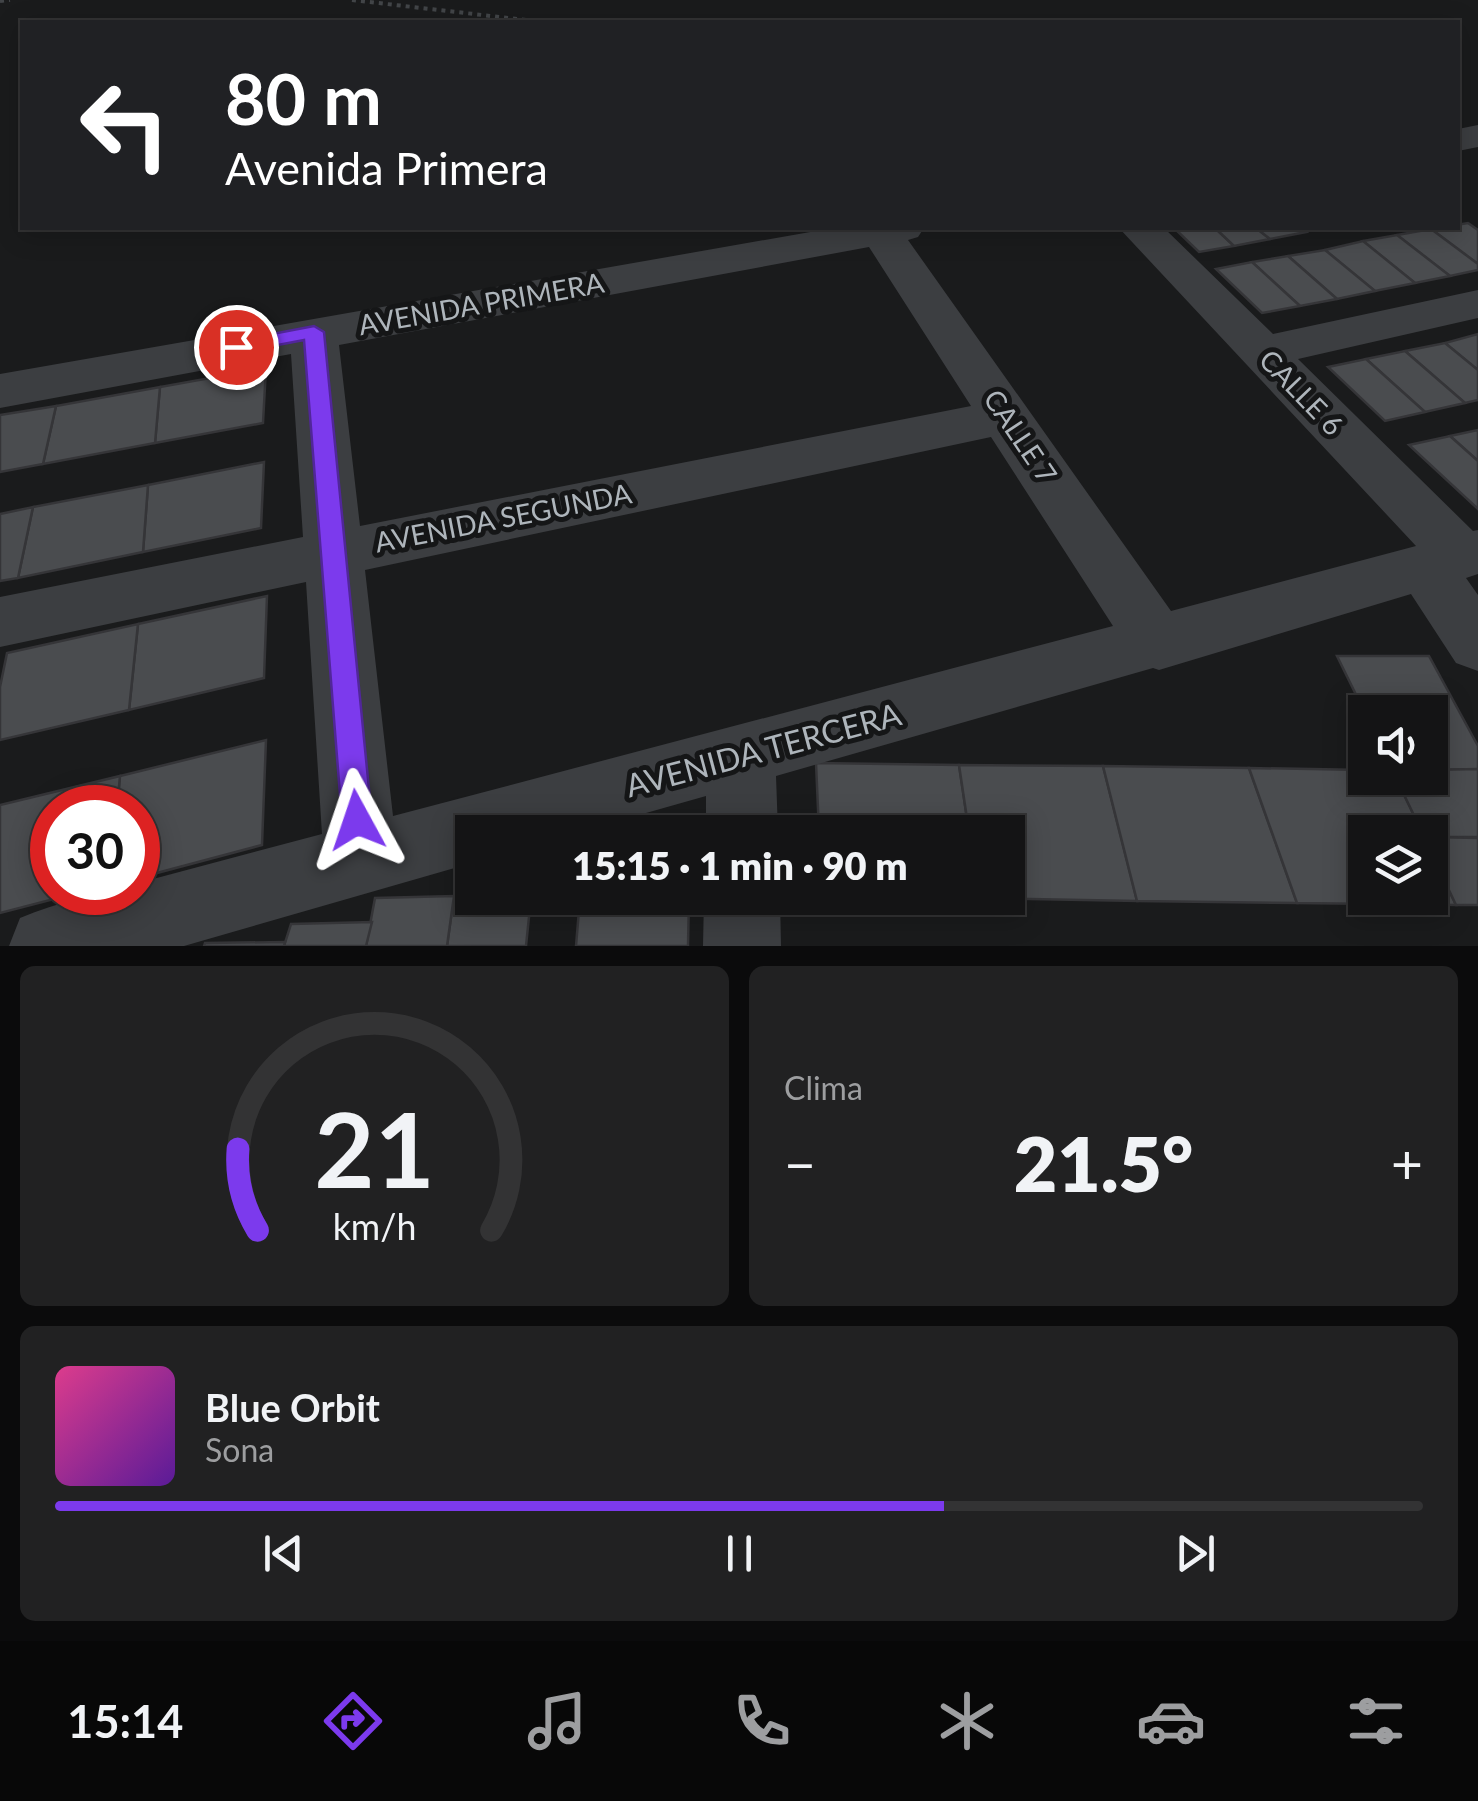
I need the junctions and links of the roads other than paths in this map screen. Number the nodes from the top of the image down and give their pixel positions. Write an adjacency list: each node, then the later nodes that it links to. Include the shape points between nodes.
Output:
1 (886, 230): 5 (street, AVENIDA PRIMERA)
2 (893, 230): 8 (street, CALLE 7)
3 (1142, 230): 6 (street, CALLE 6)
4 (1478, 304): 6 (street)
5 (314, 332): 7 (street, AVENIDA PRIMERA); 9 (street)
6 (1263, 352): 10 (street, CALLE 6)
7 (0, 390)
8 (1008, 416): 9 (street, AVENIDA SEGUNDA); 12 (street, CALLE 7)
9 (334, 550): 11 (street, AVENIDA SEGUNDA); 16 (street)
10 (1455, 558): 12 (street, AVENIDA TERCERA); 13 (street, CALLE 6)
11 (0, 622)
12 (1159, 644): 14 (street, AVENIDA TERCERA)
13 (1478, 645)
14 (741, 754): 15 (street); 16 (street, AVENIDA TERCERA)
15 (742, 815)
16 (360, 858): 18 (street, AVENIDA TERCERA)
17 (742, 915): 19 (street)
18 (48, 946)
19 (742, 946)

